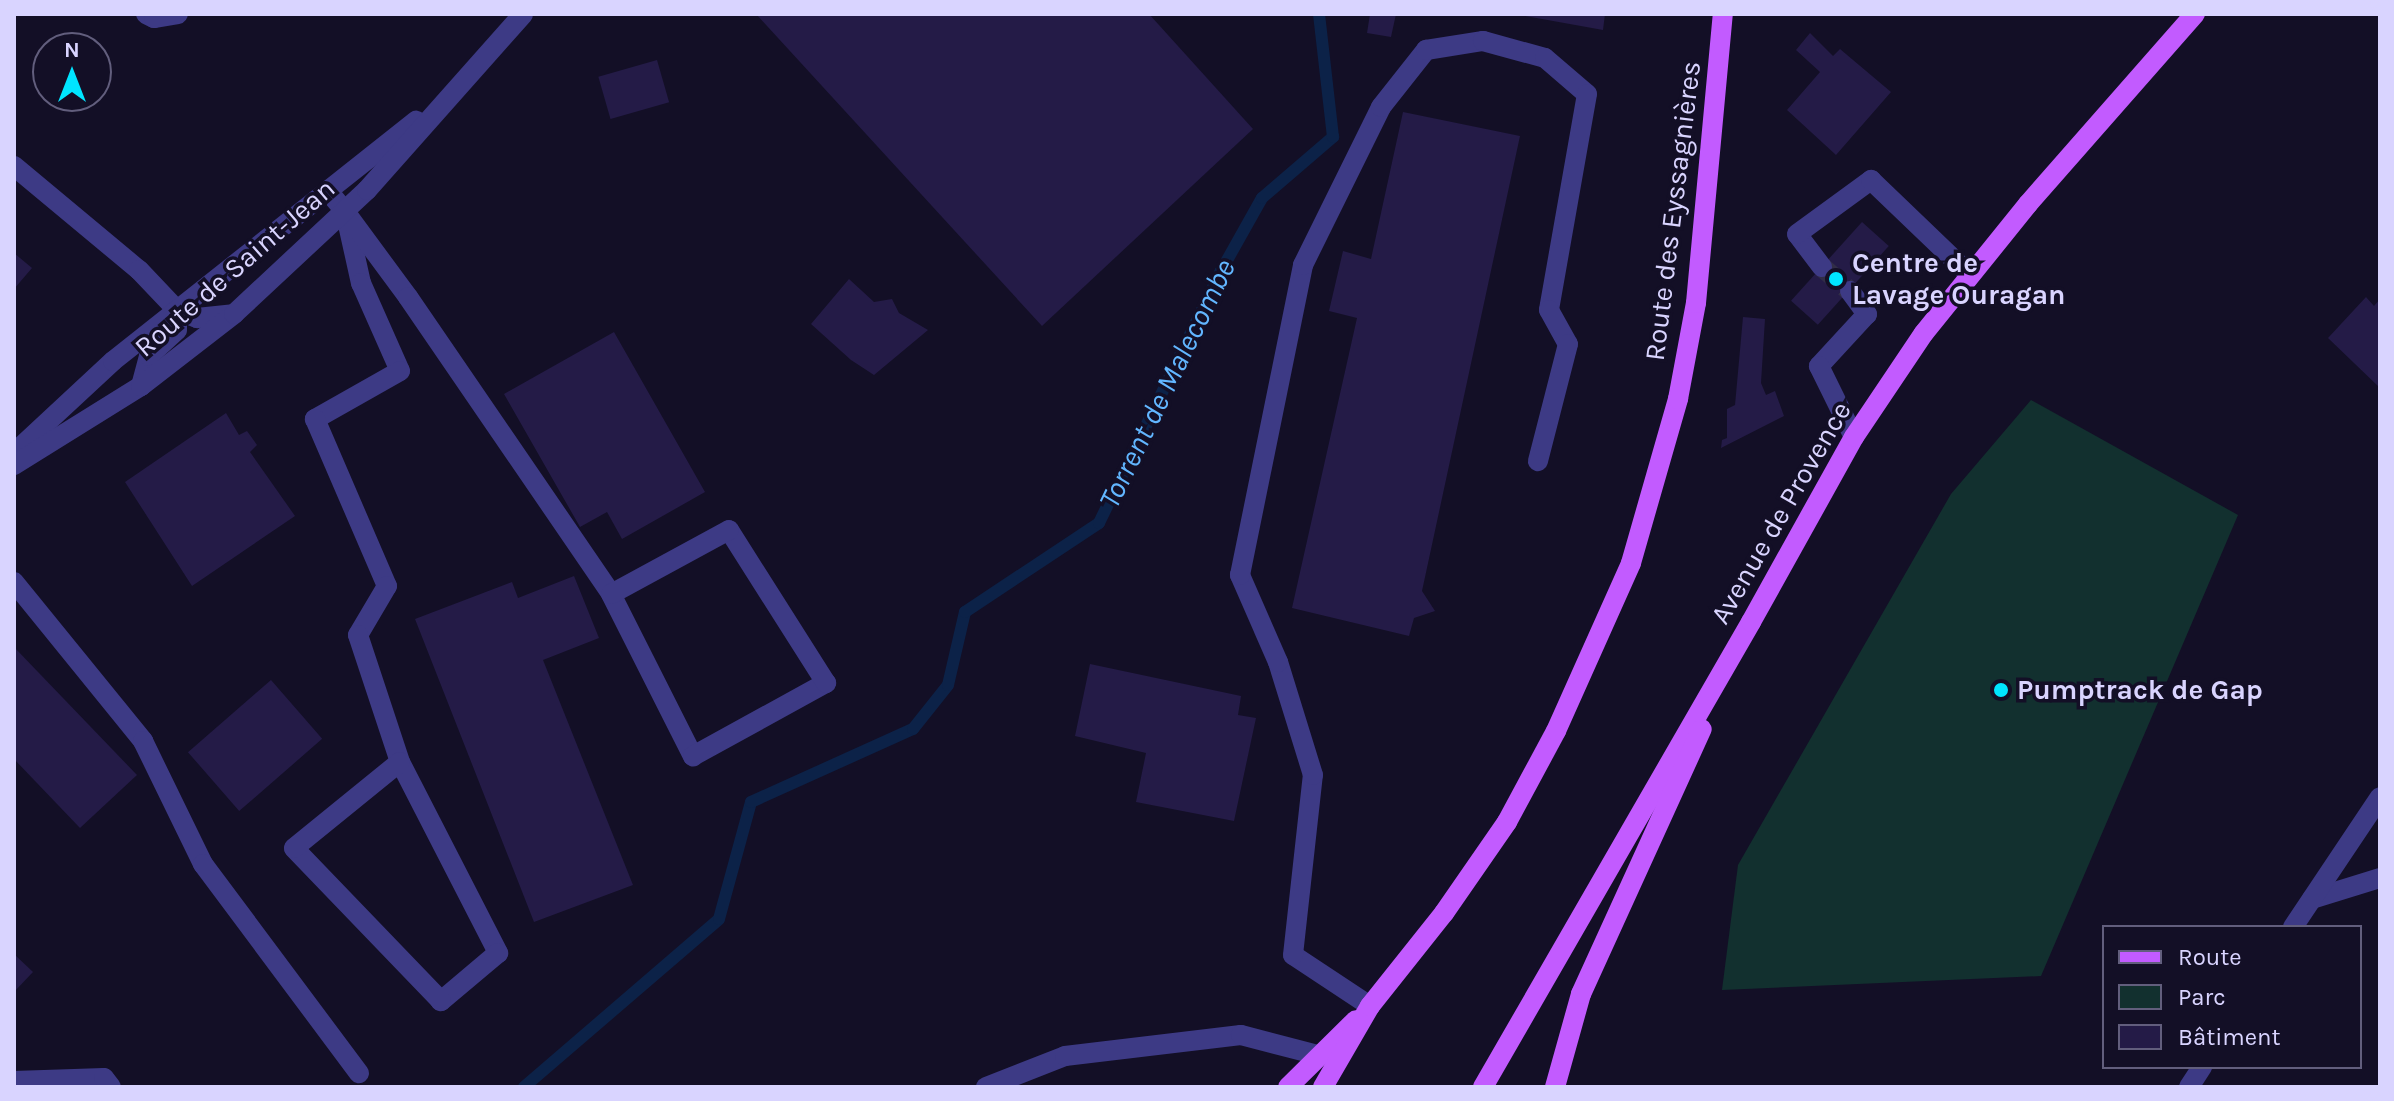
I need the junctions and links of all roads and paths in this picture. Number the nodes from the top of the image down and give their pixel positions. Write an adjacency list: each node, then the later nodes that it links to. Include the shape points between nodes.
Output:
1 (146, 14): 2 (street)
2 (178, 14)
3 (523, 14): 6 (street, Route de Saint-Jean)
4 (1723, 14): 28 (main road, Route des Eyssagnières, via 1696,303 1674,414 1631,563 1599,643 1507,822)
5 (2195, 14): 11 (main road, Avenue de Provence)
6 (466, 80): 8 (street, Route de Saint-Jean); 9 (street, Route de Saint-Jean)
7 (14, 166): 13 (street, via 139,270)
8 (328, 191): 9 (street); 13 (street, Route de Saint-Jean)
9 (345, 211): 14 (street, Route de Saint-Jean); 21 (street); 23 (street, via 361,283 400,371 315,419 387,586 358,635)
10 (1822, 267): 11 (street, via 1797,234 1871,180)
11 (1970, 275): 16 (main road, Avenue de Provence)
12 (1850, 291): 16 (street, via 1867,314 1819,366)
13 (177, 310): 14 (street, via 197,318); 15 (street, via 177,330 149,356); 17 (street, Route de Saint-Jean)
14 (234, 314): 15 (street, Route de Saint-Jean)
15 (141, 386): 19 (street, Route de Saint-Jean)
16 (1854, 437): 22 (main road, Avenue de Provence)
17 (14, 453)
18 (1538, 461): 28 (street, via 1568,344 1549,310 1587,94 1545,58 1483,41 1426,50 1381,107 1303,265 1240,575 1278,662 1313,775 1293,955)
19 (14, 465)
20 (14, 582): 31 (street, via 143,741 203,864)
21 (611, 594): 21 (street, via 729,530 826,683 693,756)
22 (1751, 622): 37 (main road, Avenue de Provence); 38 (main road, via 1581,994)
23 (400, 762): 23 (street, via 294,848 441,1001 498,953)
24 (2380, 797): 26 (street)
25 (2380, 878): 26 (street)
26 (2312, 899): 27 (street)
27 (2294, 925)
28 (1370, 1006): 29 (main road, Route des Eyssagnières); 36 (main road, Route des Eyssagnières)
29 (1318, 1055): 34 (street, via 1241,1035 1065,1056); 35 (main road, Route des Eyssagnières)
30 (2201, 1069): 39 (street)
31 (359, 1073)
32 (14, 1081): 33 (street, via 104,1078)
33 (111, 1087)
34 (986, 1087)
35 (1288, 1087)
36 (1323, 1087)
37 (1483, 1087)
38 (1555, 1087)
39 (2189, 1087)

